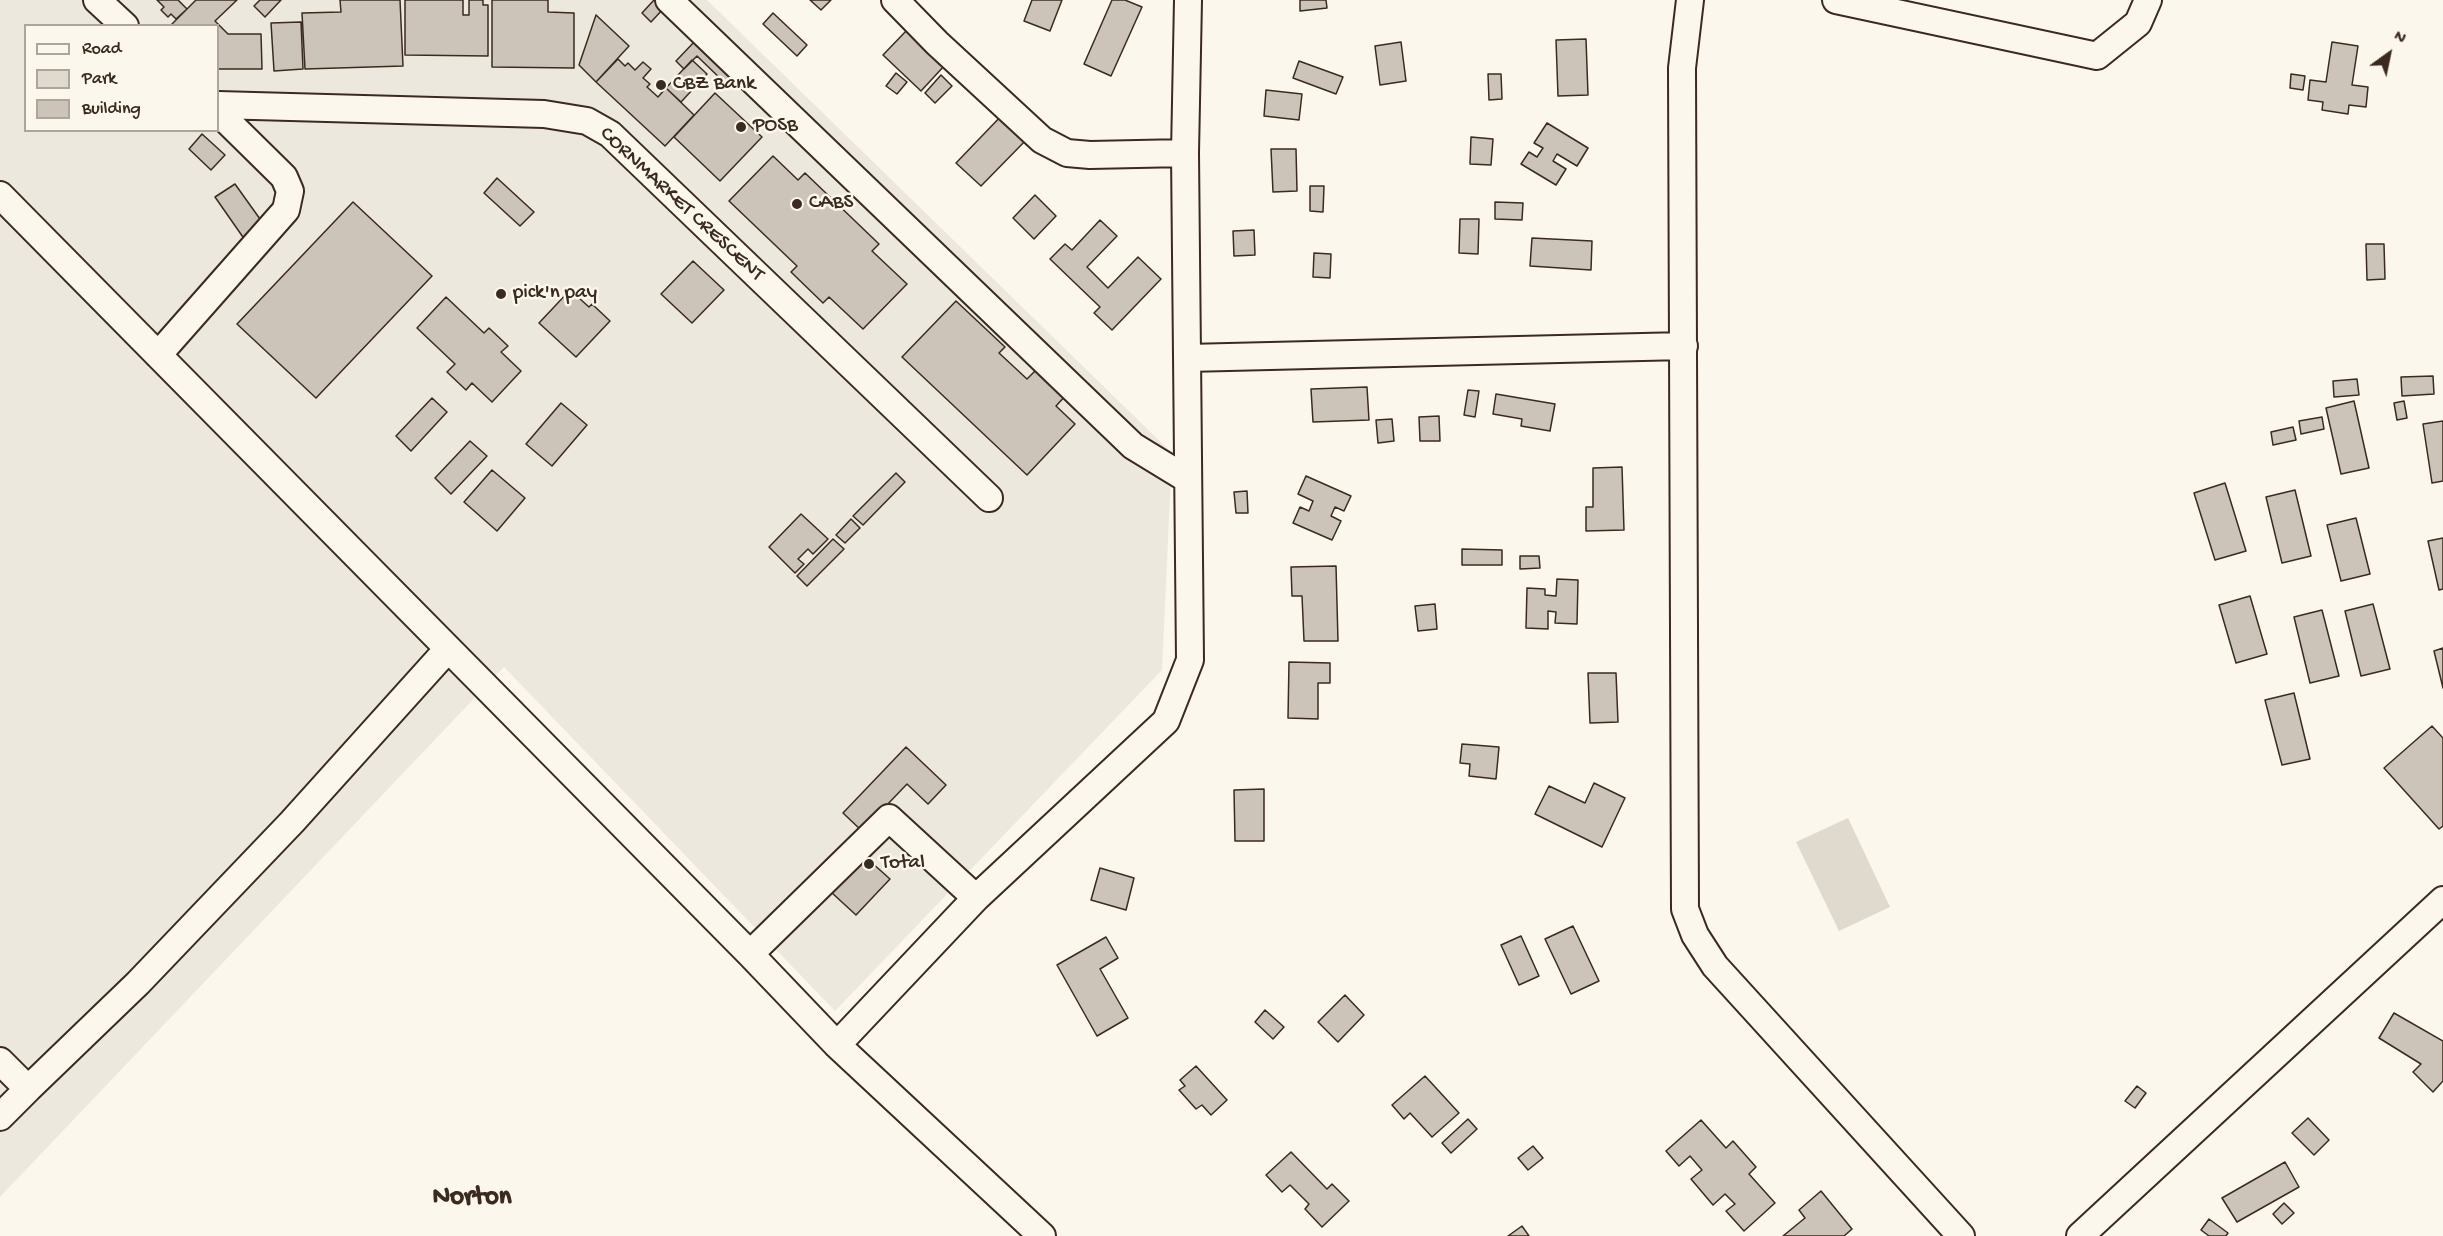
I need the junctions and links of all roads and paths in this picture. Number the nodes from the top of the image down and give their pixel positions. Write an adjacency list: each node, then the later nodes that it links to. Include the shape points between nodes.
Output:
1 (97, 0): 8 (street)
2 (669, 0): 16 (street, via 1133,446)
3 (895, 0): 11 (street, via 1042,140 1067,153)
4 (1188, 0): 11 (street)
5 (1690, 0): 13 (street, via 1682,68)
6 (1836, 0): 7 (street, via 2097,56 2138,23)
7 (2148, 0)
8 (123, 24)
9 (219, 105): 17 (street, CORNMARKET CRESCENT, via 544,114 587,121 610,134)
10 (219, 113): 14 (street, via 284,177 290,191 286,210)
11 (1185, 153): 15 (street)
12 (0, 195): 14 (street)
13 (1684, 346): 15 (street); 27 (street, via 1685,909 1695,935 1715,966)
14 (158, 355): 18 (street)
15 (1187, 358): 16 (street)
16 (1187, 479): 19 (street, via 1190,660 1166,721)
17 (989, 498)
18 (447, 650): 21 (street); 24 (street, via 138,983)
19 (976, 898): 21 (street, via 889,818); 22 (street)
20 (2443, 900): 28 (street)
21 (750, 954): 22 (street)
22 (837, 1045): 26 (street)
23 (0, 1061): 24 (street)
24 (28, 1089): 25 (street)
25 (0, 1117)
26 (1042, 1236)
27 (1961, 1236)
28 (2080, 1236)

